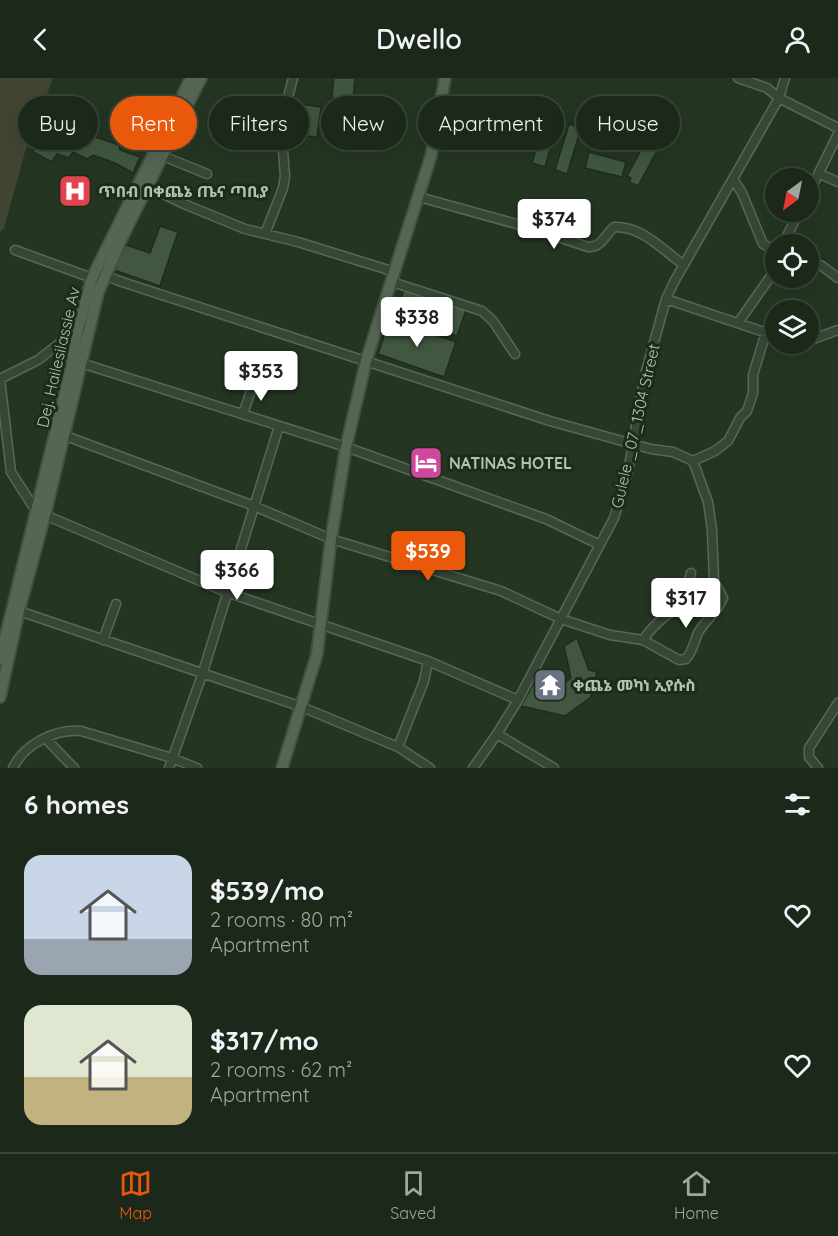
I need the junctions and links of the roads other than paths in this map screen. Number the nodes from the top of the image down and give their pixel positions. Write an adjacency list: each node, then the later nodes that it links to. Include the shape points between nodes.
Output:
1 (191, 78): 24 (main road, Dej. Hailesilassie Av)
2 (201, 78): 10 (main road)
3 (294, 78): 17 (street, via 281,124 283,188)
4 (445, 78): 16 (main road)
5 (738, 78): 7 (street, via 767,88)
6 (785, 78): 7 (street, Gulele _07_1304 Street)
7 (779, 98): 8 (street); 13 (street, Gulele _07_1304 Street)
8 (838, 128)
9 (838, 134): 12 (street)
10 (164, 156): 11 (street); 15 (main road)
11 (207, 174)
12 (820, 174): 14 (street)
13 (732, 179): 18 (street); 20 (street, Gulele _07_1304 Street)
14 (838, 182)
15 (148, 187): 17 (street, via 235,225); 22 (main road)
16 (419, 197): 20 (street, via 588,247 595,248 614,227 620,227 649,236); 23 (main road)
17 (266, 234): 23 (street)
18 (765, 245)
19 (15, 250): 24 (street)
20 (684, 265): 27 (street, Gulele _07_1304 Street)
21 (819, 265): 25 (street)
22 (105, 275): 35 (street); 36 (main road)
23 (394, 277): 34 (street, via 482,311); 35 (main road)
24 (92, 278): 29 (main road, Dej. Hailesilassie Av)
25 (838, 278)
26 (765, 284): 28 (street)
27 (666, 299): 28 (street); 41 (street, Gulele _07_1304 Street)
28 (738, 323): 31 (street)
29 (78, 329): 45 (main road, Dej. Hailesilassie Av); 45 (street, via 38,360 0,379 11,472)
30 (838, 330): 33 (street)
31 (765, 332)
32 (765, 335): 43 (street, via 747,411 728,441)
33 (819, 337)
34 (515, 354)
35 (366, 361): 41 (street, via 550,421); 42 (main road)
36 (81, 363): 38 (street); 40 (main road)
37 (254, 382): 38 (street)
38 (243, 414): 39 (street)
39 (279, 426): 42 (street); 44 (street)
40 (63, 435): 44 (street); 45 (main road)
41 (632, 443): 43 (street); 47 (street, Gulele _07_1304 Street, via 622,496)
42 (346, 447): 46 (main road); 47 (street, via 546,519)
43 (693, 461): 49 (street, via 708,502)
44 (254, 506): 46 (street); 50 (street)
45 (40, 513): 50 (street); 53 (main road); 58 (main road, Dej. Hailesilassie Av)
46 (331, 539): 54 (street, via 501,591); 55 (main road)
47 (600, 545): 54 (street, Gulele _07_1304 Street)
48 (691, 573): 51 (street)
49 (714, 581): 51 (street); 57 (street, via 723,598 721,604 699,632 686,659 679,660)
50 (226, 592): 55 (street); 60 (street)
51 (684, 602): 57 (street, via 655,624)
52 (116, 604): 56 (street)
53 (19, 611): 56 (street); 61 (main road)
54 (561, 619): 57 (street, via 610,635); 62 (street, Gulele _07_1304 Street)
55 (321, 624): 59 (street); 64 (main road)
56 (103, 640): 60 (street)
57 (643, 640)
58 (0, 659)
59 (428, 661): 62 (street); 67 (street)
60 (203, 672): 64 (street); 68 (street)
61 (0, 698)
62 (518, 700): 65 (street, Gulele _07_1304 Street)
63 (838, 703): 77 (street, via 809,748 809,757)
64 (302, 707): 67 (street); 73 (main road)
65 (497, 734): 75 (street, Gulele _07_1304 Street); 76 (street)
66 (46, 739): 68 (street, via 81,730); 69 (street, via 23,752); 70 (street)
67 (398, 747): 74 (street)
68 (172, 758): 71 (street); 72 (street)
69 (13, 768)
70 (74, 768)
71 (169, 768)
72 (198, 768)
73 (282, 768)
74 (430, 768)
75 (473, 768)
76 (554, 768)
77 (818, 768)

